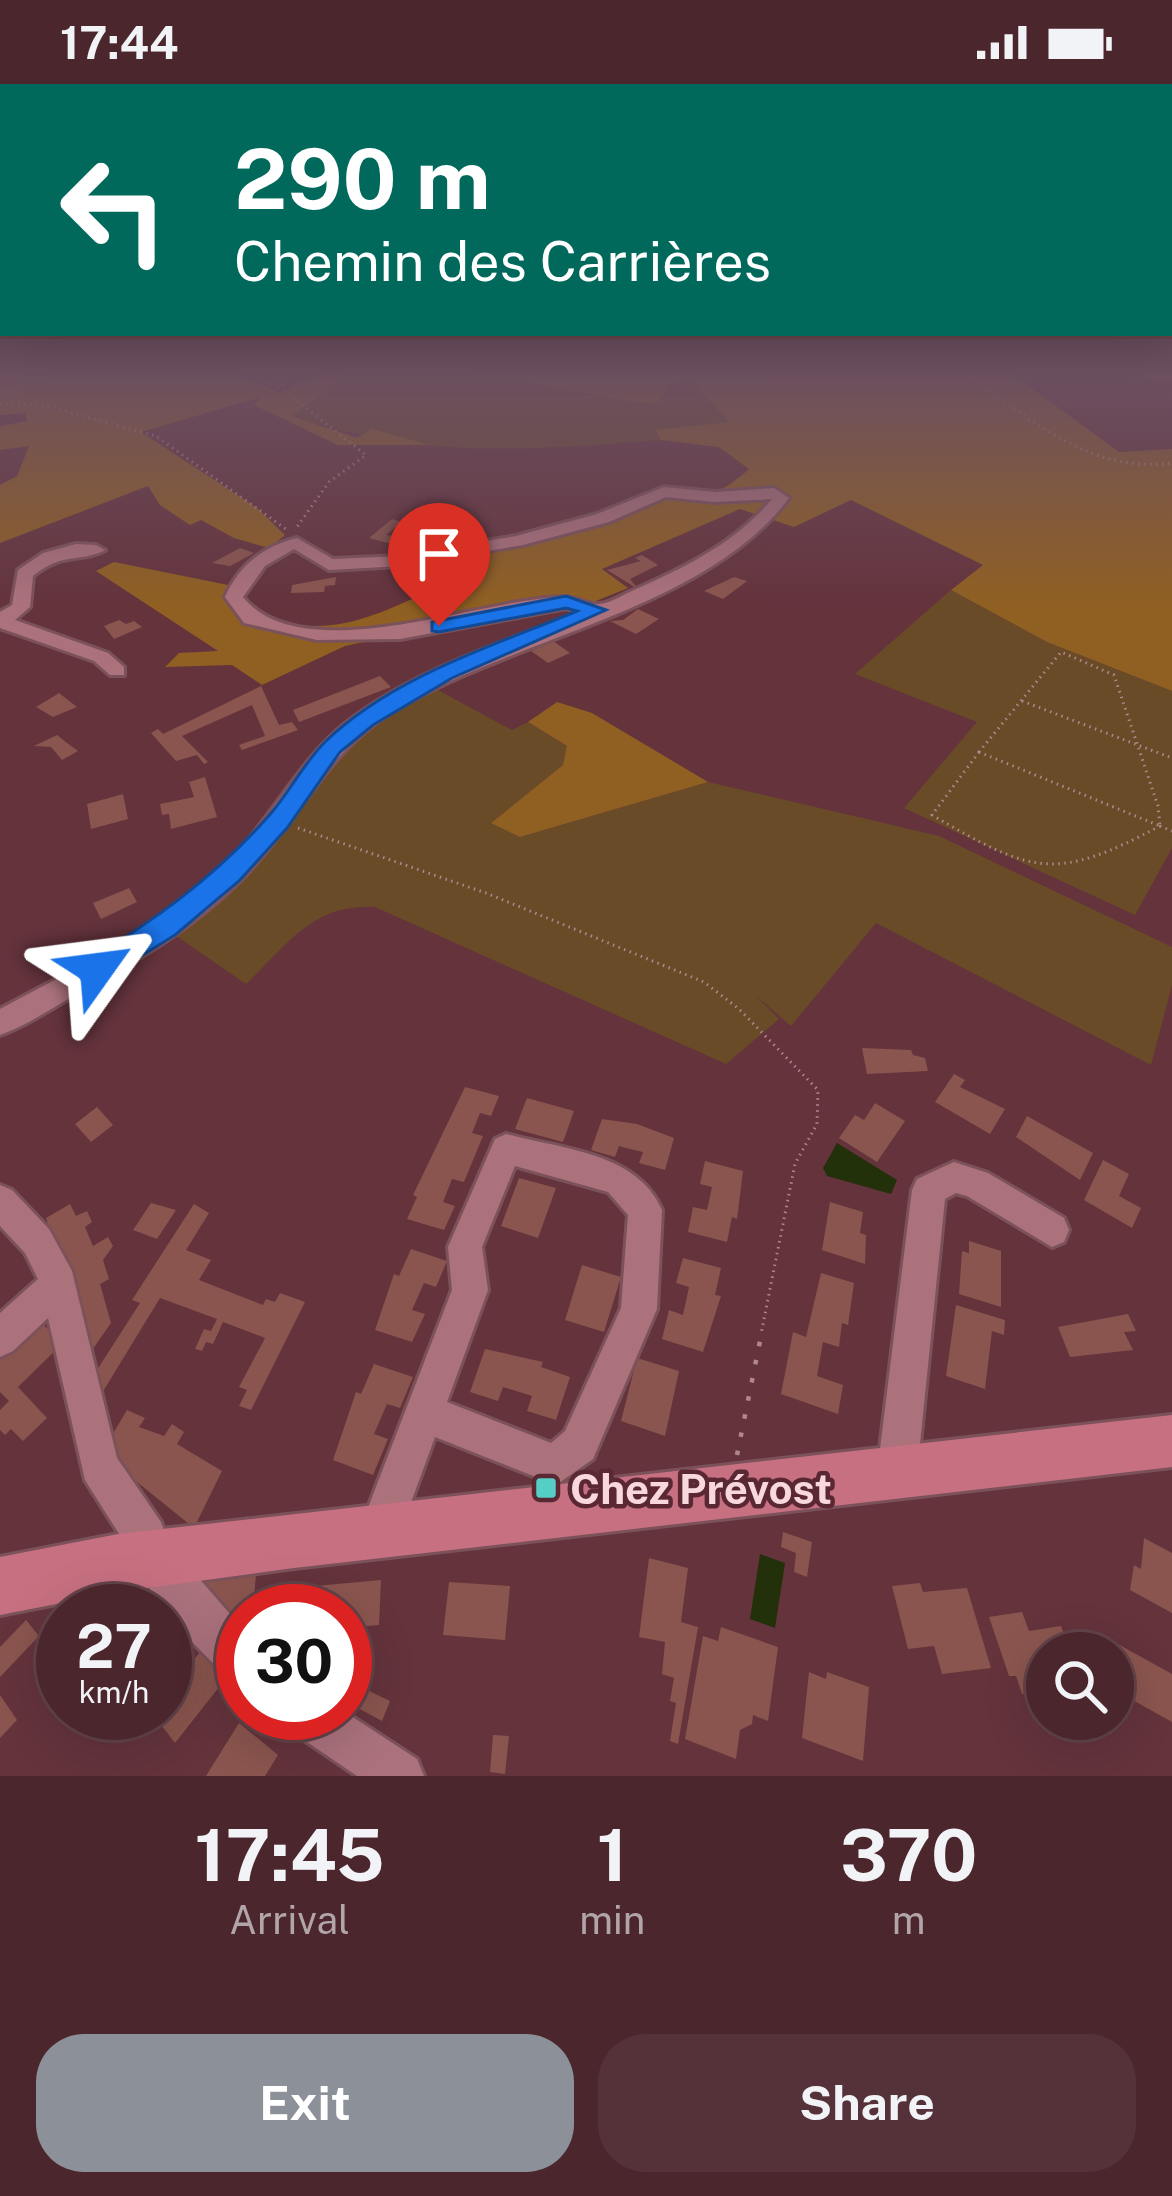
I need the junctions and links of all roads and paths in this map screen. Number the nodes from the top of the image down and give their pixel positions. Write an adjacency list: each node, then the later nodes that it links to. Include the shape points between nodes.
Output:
1 (175, 449): 5 (path)
2 (360, 449): 5 (path, via 365,455 329,482)
3 (1078, 449): 4 (path, via 1141,467)
4 (1172, 463)
5 (291, 538): 7 (street, via 238,587 234,597 250,619 317,634 400,633 566,602); 7 (street, via 329,565 401,561 517,541 664,492 781,498 765,525 724,554)
6 (97, 550): 8 (street, via 74,548 34,564 24,574 21,608)
7 (596, 610): 14 (street, via 445,674 365,721 332,747)
8 (0, 621): 9 (street, via 101,657)
9 (118, 671)
10 (1022, 700): 11 (path); 11 (path, via 1060,652 1108,669); 12 (path)
11 (1139, 746): 13 (path); 15 (path)
12 (979, 752): 15 (path); 15 (path, via 932,815 1031,862 1070,863)
13 (1172, 758)
14 (278, 822): 17 (street, via 165,928); 25 (path, via 486,893 704,982 818,1090 817,1124 795,1164)
15 (1161, 826): 16 (path)
16 (1172, 831)
17 (0, 1023)
18 (0, 1201): 20 (street, via 37,1240)
19 (1052, 1230): 24 (street, via 976,1184 954,1178 929,1190)
20 (59, 1284): 21 (street); 27 (street, via 99,1466)
21 (0, 1338)
22 (425, 1413): 22 (street, via 470,1290 465,1247 506,1149 618,1179 645,1210 638,1309 579,1445 556,1465); 26 (street)
23 (1172, 1441): 24 (main road)
24 (897, 1473): 25 (main road)
25 (730, 1492): 26 (main road)
26 (380, 1531): 27 (main road)
27 (153, 1558): 28 (main road); 29 (street)
28 (0, 1586)
29 (216, 1634)
30 (345, 1740): 31 (street)
31 (400, 1776)

